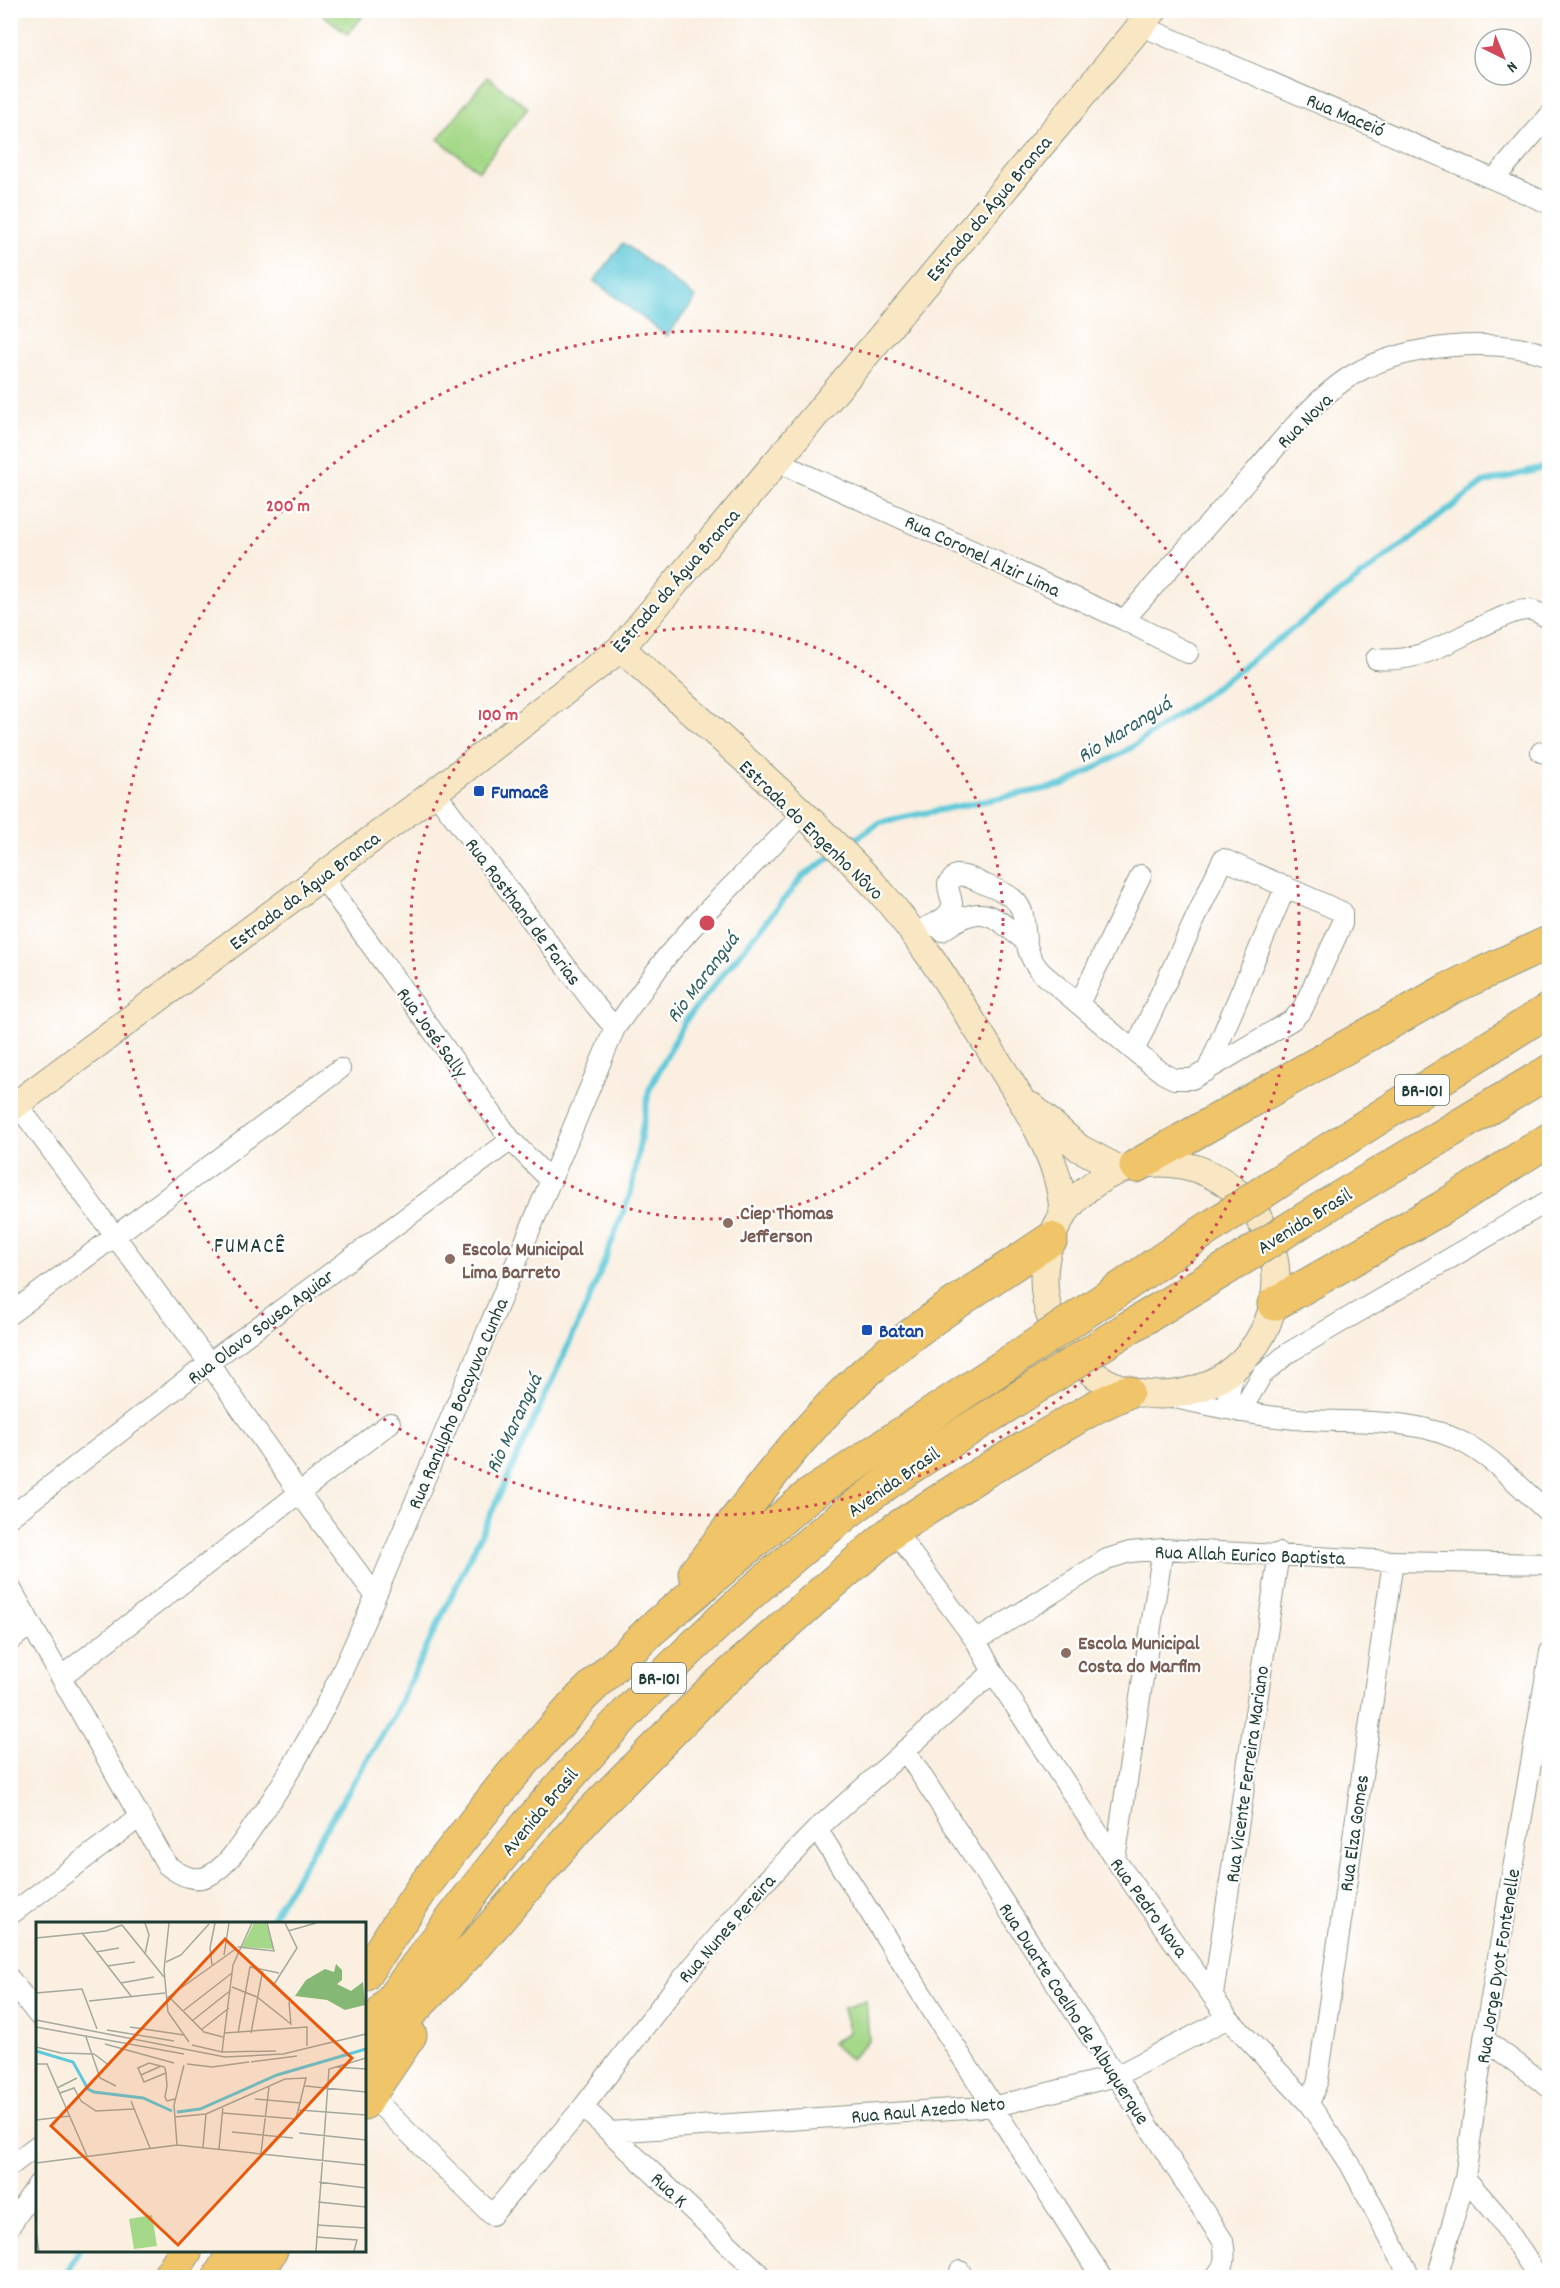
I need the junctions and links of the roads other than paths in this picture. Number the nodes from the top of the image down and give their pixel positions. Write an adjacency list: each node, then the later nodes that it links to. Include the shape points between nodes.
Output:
1 (1148, 18): 3 (street, Rua Maceió); 6 (main road, Estrada da Água Branca)
2 (1550, 115): 3 (street)
3 (1494, 179): 4 (street, Rua Maceió)
4 (1550, 204)
5 (1550, 356): 8 (street, Rua Nova, via 1515,346 1460,346 1388,360 1354,374 1290,431)
6 (776, 461): 8 (street, Rua Coronel Alzir Lima); 9 (main road, Estrada da Água Branca)
7 (1550, 619): 11 (street, via 1524,610 1480,626 1436,651 1407,660)
8 (1124, 620): 10 (street, Rua Coronel Alzir Lima)
9 (621, 648): 12 (main road, Estrada da Água Branca); 13 (main road, Estrada do Engenho Nôvo)
10 (1188, 654)
11 (1376, 659)
12 (435, 792): 15 (main road, Estrada da Água Branca); 22 (street, Rua Rosthand de Farias)
13 (802, 814): 17 (main road, Estrada do Engenho Nôvo, via 877,889); 22 (street, Rua Ranulpho Bocayuva Cunha, via 667,956)
14 (1141, 875): 20 (street)
15 (322, 877): 28 (main road, Estrada da Água Branca); 29 (street, Rua José Sally)
16 (1286, 886): 23 (street, via 1223,859); 25 (street); 25 (street, via 1342,912 1342,924 1302,1010 1292,1020)
17 (917, 940): 18 (street, via 974,912 1001,922); 18 (street, via 950,911 948,884 956,875 962,875 1016,901); 27 (main road, Estrada do Engenho Nôvo)
18 (1025, 941): 20 (street, via 1034,964)
19 (1550, 942): 31 (highway, via 1449,989)
20 (1079, 1004): 23 (street)
21 (1550, 1009): 55 (highway, Avenida Brasil / BR-101, bridge, via 1295,1171 808,1496)
22 (615, 1028): 32 (street, Rua Ranulpho Bocayuva Cunha)
23 (1134, 1051): 25 (street, via 1168,1077 1192,1078)
24 (340, 1070): 35 (street)
25 (1206, 1071)
26 (1550, 1071): 72 (highway, Avenida Brasil / BR-101, bridge, via 1028,1392 839,1519 649,1688 566,1777 477,1887)
27 (1017, 1093): 31 (main road, Estrada do Engenho Nôvo, via 1079,1148); 34 (main road, Estrada do Engenho Nôvo, via 1051,1160 1061,1191)
28 (14, 1106): 35 (street)
29 (512, 1140): 32 (street, Rua José Sally); 38 (street, Rua Olavo Sousa Aguiar)
30 (1550, 1140): 36 (highway, via 1442,1208)
31 (1128, 1168): 34 (main road, via 1079,1196); 36 (main road, via 1165,1163 1194,1168 1220,1179 1243,1197 1261,1220 1272,1247 1277,1275)
32 (551, 1181): 53 (street, Rua Ranulpho Bocayuva Cunha)
33 (1550, 1200): 42 (street, via 1288,1353)
34 (1057, 1227): 40 (main road, via 1044,1276 1048,1314 1065,1348 1092,1375); 55 (highway, via 958,1299 866,1372 830,1407 768,1479)
35 (116, 1236): 37 (street); 38 (street)
36 (1274, 1304): 39 (main road, via 1260,1340)
37 (10, 1314)
38 (209, 1363): 44 (street); 46 (street, Rua Olavo Sousa Aguiar)
39 (1235, 1368): 41 (main road, via 1202,1388); 42 (street)
40 (1127, 1392): 41 (main road); 47 (highway, via 982,1473)
41 (1165, 1396): 42 (street)
42 (1233, 1410): 45 (street, via 1431,1429 1466,1444 1494,1463)
43 (390, 1423): 44 (street)
44 (300, 1494): 53 (street); 60 (street)
45 (1550, 1514)
46 (10, 1517)
47 (894, 1530): 57 (street, Rua Pedro Nava); 66 (highway, via 710,1692 586,1818)
48 (1163, 1549): 49 (street, Rua Allah Eurico Baptista); 57 (street, Rua Allah Eurico Baptista, via 1107,1559); 64 (street)
49 (1279, 1553): 50 (street, Rua Allah Eurico Baptista); 69 (street, Rua Vicente Ferreira Mariano)
50 (1393, 1561): 51 (street, Rua Allah Eurico Baptista); 78 (street, Rua Elza Gomes, via 1318,2080)
51 (1550, 1564)
52 (10, 1587): 54 (street)
53 (375, 1594): 62 (street, Rua Ranulpho Bocayuva Cunha, via 309,1738 275,1796 225,1863 207,1877 184,1877 167,1865)
54 (30, 1625): 56 (street); 60 (street)
55 (650, 1631): 67 (highway, Avenida Brasil / BR-101, via 582,1697 510,1777 424,1886)
56 (10, 1641)
57 (976, 1641): 59 (street, Rua Pedro Nava)
58 (1550, 1652): 73 (street, Rua Jorge Dyot Fontenelle)
59 (993, 1672): 61 (street, Rua Nunes Pereira); 64 (street, Rua Pedro Nava)
60 (62, 1676): 62 (street)
61 (905, 1750): 63 (street, Rua Nunes Pereira); 75 (street, Rua Duarte Coelho de Albuquerque)
62 (140, 1817): 65 (street)
63 (817, 1829): 79 (street); 80 (street, Rua Nunes Pereira, via 760,1887 675,1986)
64 (1115, 1859): 69 (street, Rua Pedro Nava)
65 (10, 1915)
66 (477, 1944): 74 (highway); 77 (highway)
67 (366, 1972)
68 (10, 1979): 70 (street)
69 (1213, 1995): 71 (street, Rua Pedro Nava)
70 (36, 2012)
71 (1228, 2018): 75 (street, Rua Raul Azedo Neto); 78 (street, Rua Pedro Nava)
72 (366, 2037)
73 (1484, 2039): 76 (street); 84 (street, Rua Jorge Dyot Fontenelle)
74 (366, 2058)
75 (1116, 2076): 79 (street, Rua Raul Azedo Neto); 95 (street, Rua Duarte Coelho de Albuquerque, via 1223,2241 1226,2258)
76 (1550, 2088)
77 (367, 2099): 80 (street, Rua Nunes Pereira, via 492,2215)
78 (1309, 2104): 96 (street, Rua Pedro Nava, via 1350,2164)
79 (996, 2106): 81 (street, Rua Raul Azedo Neto); 94 (street)
80 (583, 2107): 81 (street, Rua K)
81 (610, 2132): 90 (street, Rua K)
82 (36, 2146): 83 (street)
83 (10, 2166)
84 (1465, 2178): 97 (street, Rua Jorge Dyot Fontenelle); 98 (street, via 1498,2216)
85 (36, 2187): 86 (street)
86 (10, 2226)
87 (185, 2252): 91 (highway)
88 (234, 2252): 92 (highway)
89 (270, 2252): 93 (highway)
90 (758, 2272)
91 (168, 2277)
92 (219, 2277)
93 (254, 2277)
94 (1102, 2277)
95 (1214, 2277)
96 (1411, 2277)
97 (1437, 2277)
98 (1539, 2277)

